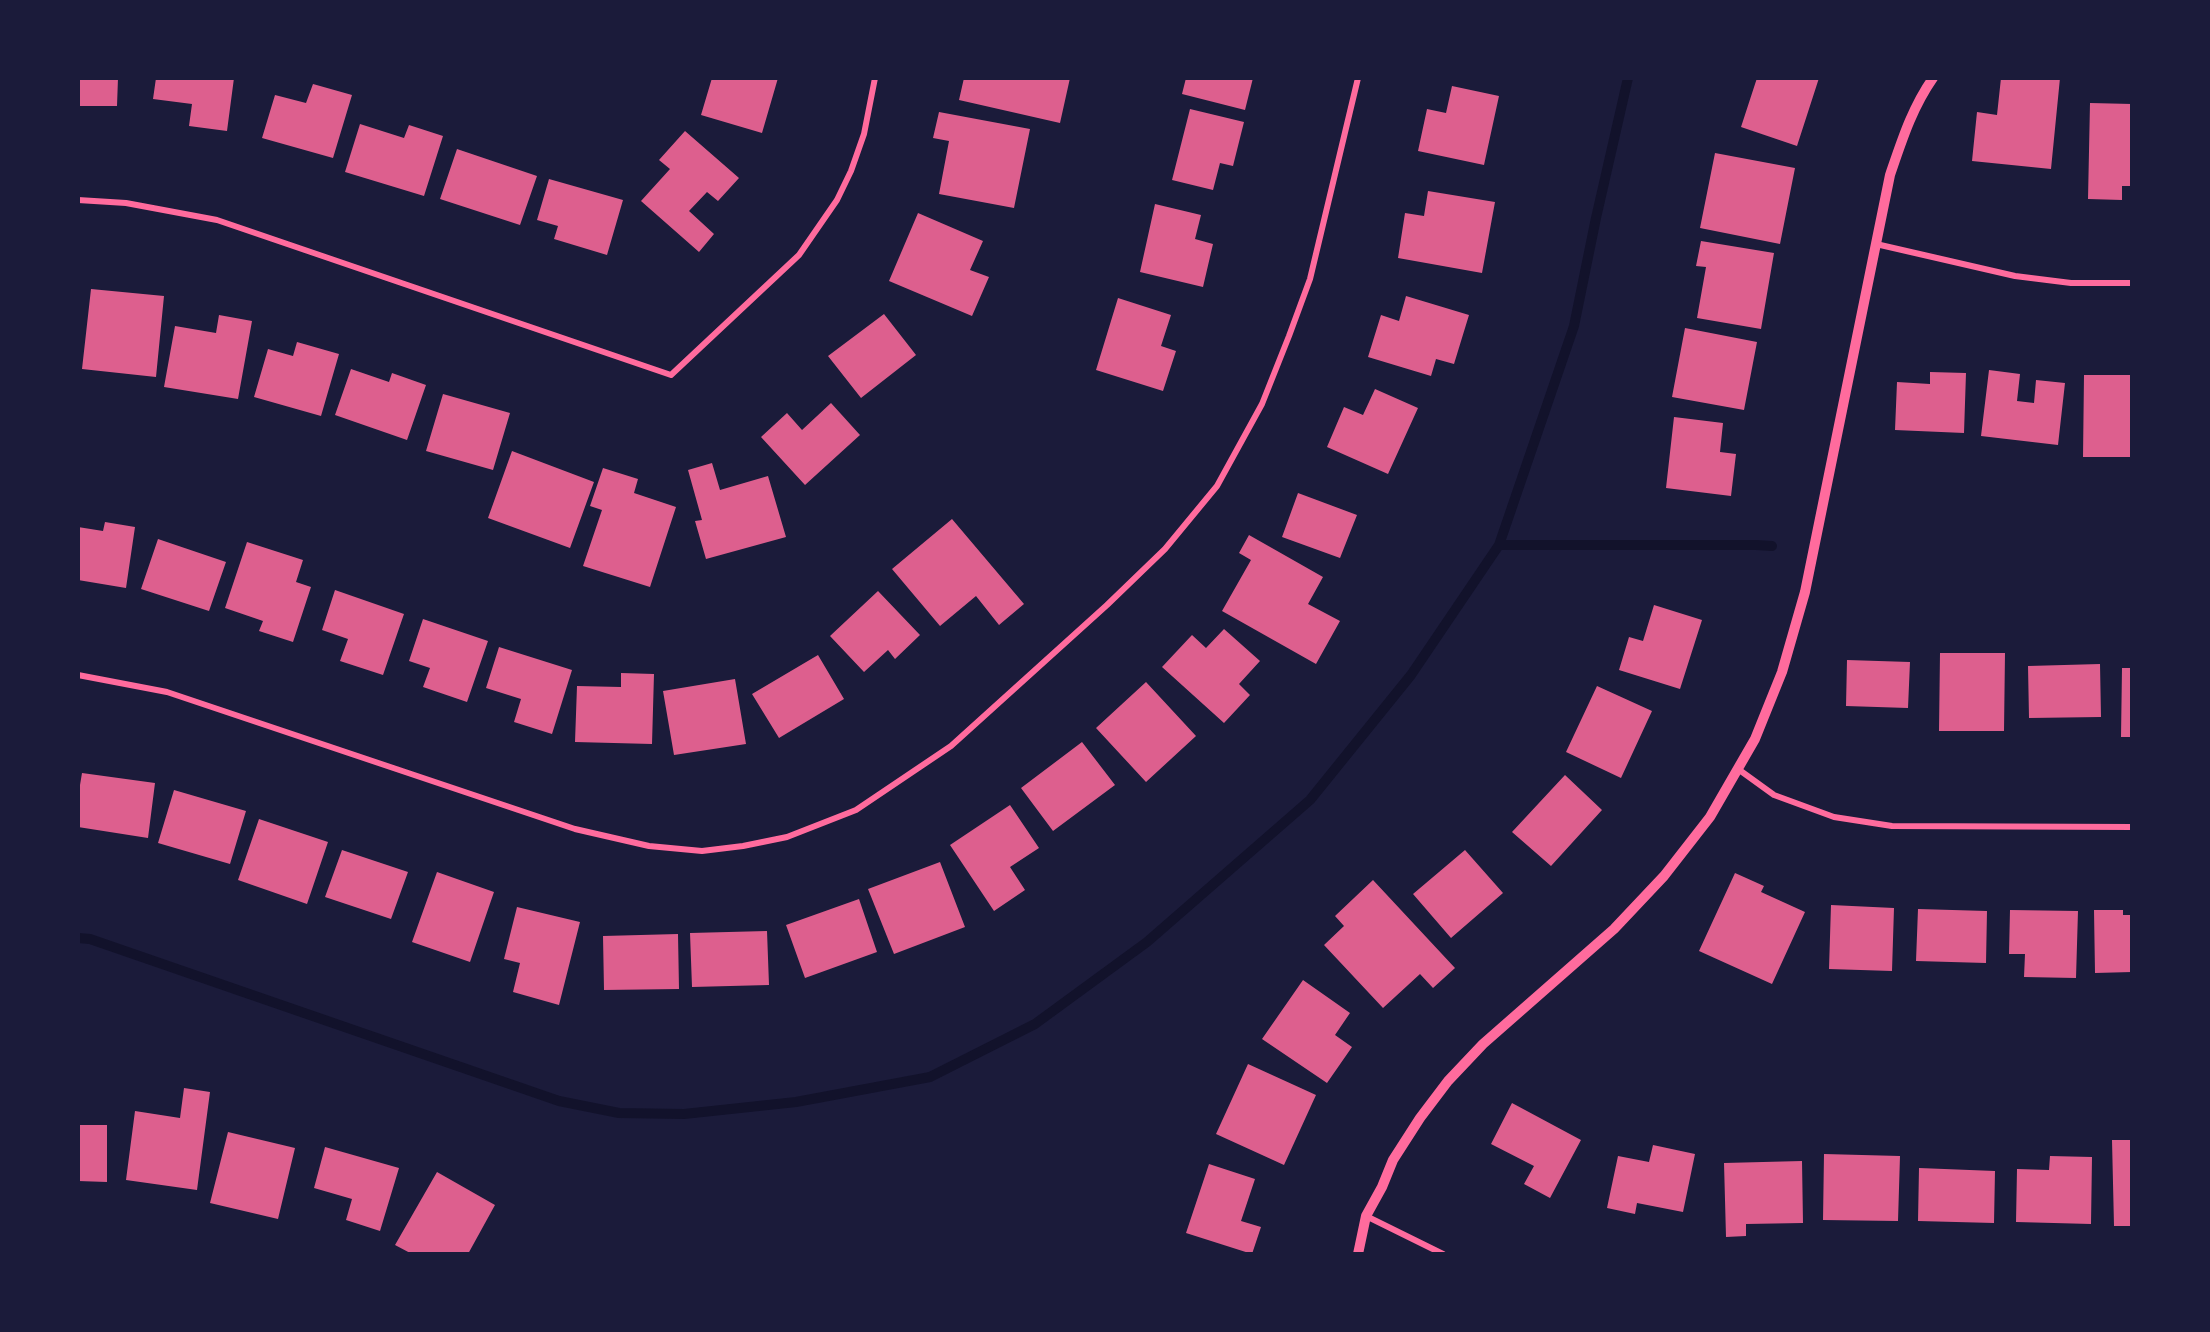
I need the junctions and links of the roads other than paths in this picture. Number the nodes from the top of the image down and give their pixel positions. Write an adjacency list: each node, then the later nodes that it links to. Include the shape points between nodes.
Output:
1 (875, 78): 4 (street, via 864,134 837,200 799,255 671,375 217,220 126,203)
2 (1358, 78): 7 (street, via 1310,279 1262,404 1217,486 1165,549 960,738 856,810 787,837 743,846 702,851 649,846 574,829 167,692)
3 (1933, 78): 5 (street, via 1907,123 1890,175)
4 (78, 200)
5 (1876, 243): 6 (street, via 2015,276 2071,283); 8 (street, via 1805,592 1782,672 1755,739)
6 (2132, 283)
7 (78, 675)
8 (1738, 769): 9 (street, via 1774,795 1834,817 1892,826); 10 (street, via 1710,817 1664,876 1614,929 1483,1044 1448,1081 1393,1160)
9 (2132, 827)
10 (1366, 1216): 11 (street); 12 (street)
11 (1358, 1254)
12 (1443, 1254)

